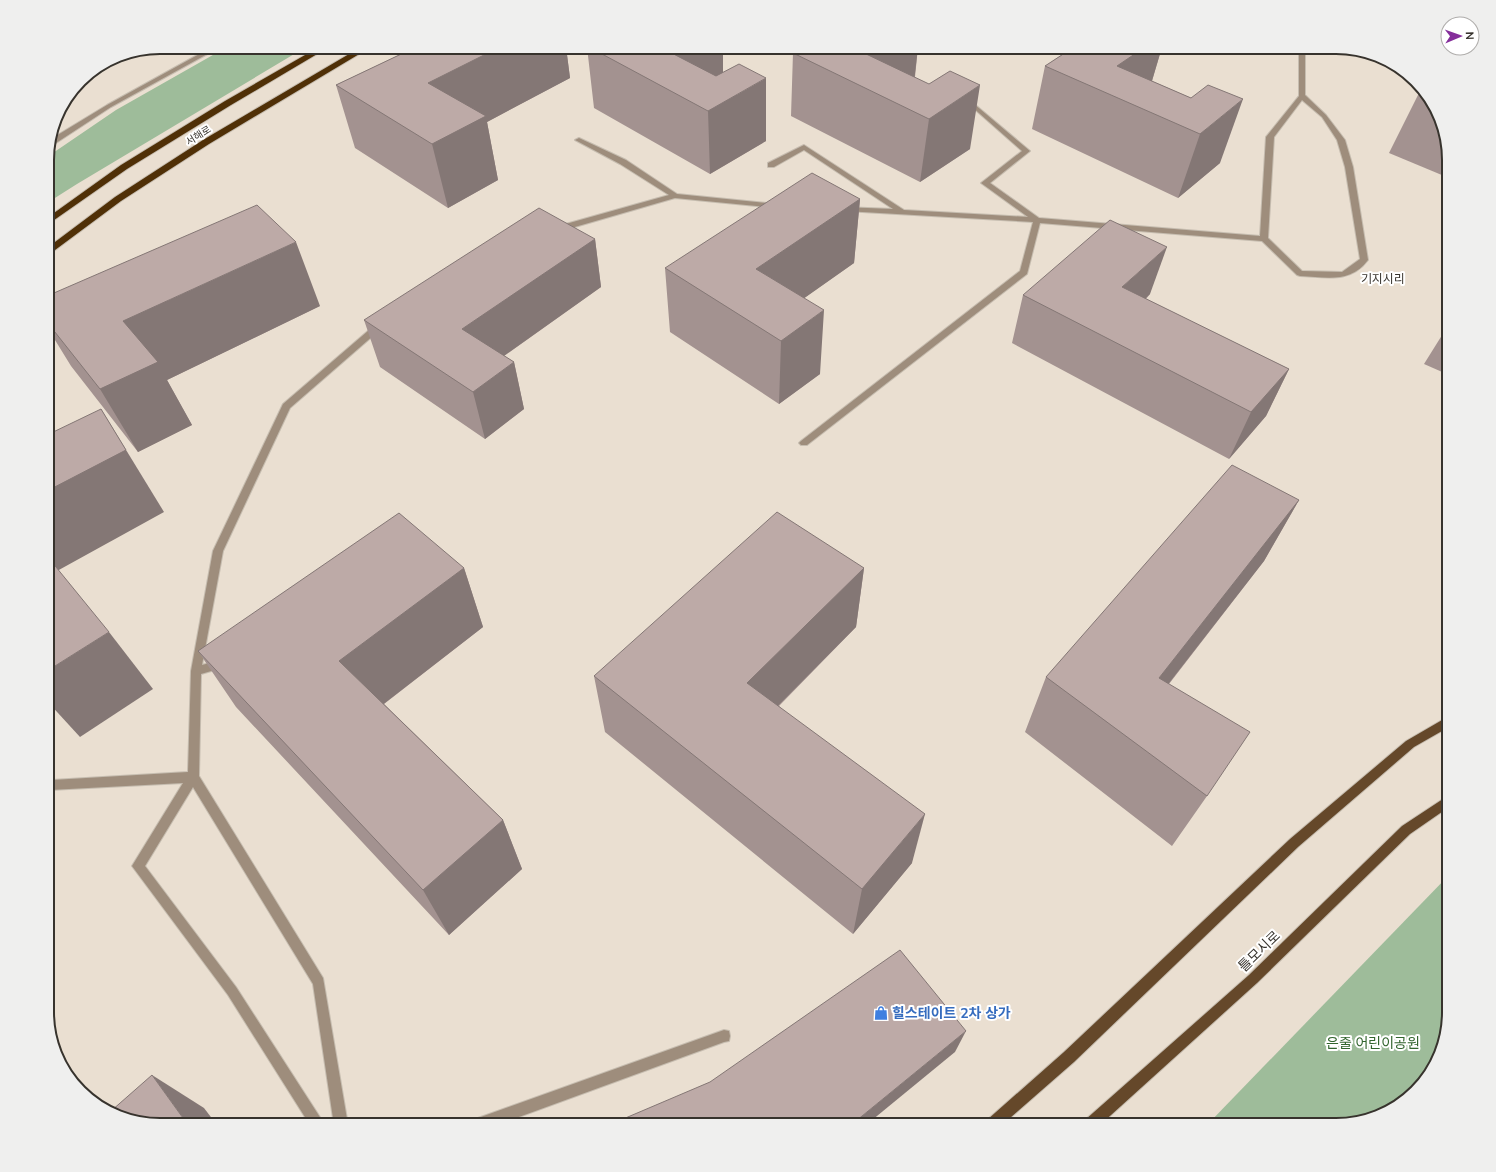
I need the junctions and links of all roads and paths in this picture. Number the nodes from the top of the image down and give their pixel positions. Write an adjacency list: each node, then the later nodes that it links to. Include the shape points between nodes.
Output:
1 (204, 54): 7 (street, via 109,106)
2 (313, 54): 14 (highway, 서해로, via 228,102 130,163)
3 (355, 54): 18 (highway, 서해로, via 206,142 118,200)
4 (1302, 54): 5 (street)
5 (1302, 96): 17 (street, via 1270,137); 17 (street, via 1324,116 1341,140 1349,167 1364,260 1343,275 1300,273)
6 (973, 105): 15 (street, via 1026,151 985,183)
7 (57, 139)
8 (579, 140): 10 (street, via 623,162)
9 (771, 164): 13 (street, via 804,147)
10 (675, 196): 11 (street); 16 (street)
11 (787, 206)
12 (833, 209): 13 (street)
13 (903, 212): 15 (street)
14 (54, 217)
15 (1037, 220): 17 (street); 20 (street, via 1024,272)
16 (553, 230)
17 (1264, 239)
18 (54, 248)
19 (387, 319): 22 (street, via 286,406 218,551)
20 (804, 443)
21 (231, 662): 22 (street)
22 (196, 671): 24 (street)
23 (1442, 725): 31 (main road, via 1410,744 1294,843 1069,1057)
24 (193, 777): 25 (street); 28 (street, via 138,866 232,991); 29 (street, via 319,982)
25 (54, 785)
26 (1442, 805): 32 (main road, 틀모시로, via 1406,830 1253,979)
27 (724, 1036): 30 (street)
28 (314, 1118)
29 (340, 1118)
30 (497, 1118)
31 (1000, 1118)
32 (1098, 1118)

